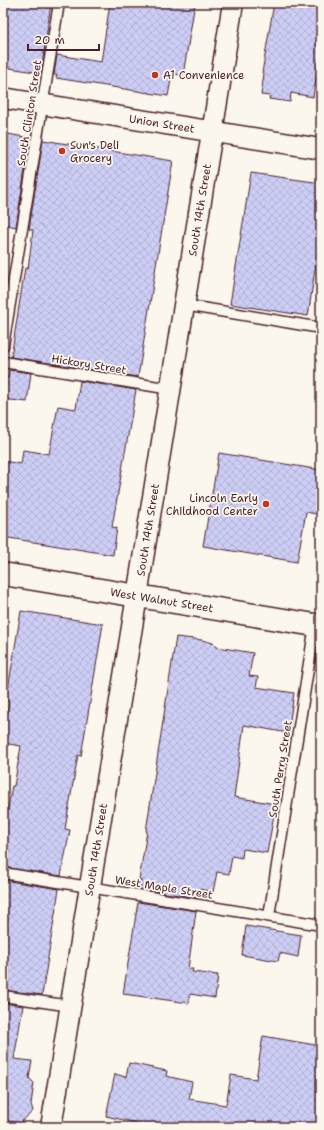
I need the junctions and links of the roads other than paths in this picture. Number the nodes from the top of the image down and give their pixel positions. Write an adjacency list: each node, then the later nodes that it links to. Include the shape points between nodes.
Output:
1 (59, 3): 4 (lane, South Clinton Street)
2 (233, 3): 5 (street, South 14th Street)
3 (3, 98): 4 (street, Union Street)
4 (43, 104): 5 (street, Union Street); 9 (lane, South Clinton Street)
5 (212, 131): 6 (street, Union Street); 7 (street, South 14th Street)
6 (321, 149)
7 (184, 305): 8 (lane); 11 (street, South 14th Street)
8 (321, 328)
9 (3, 346)
10 (3, 362): 11 (lane, Hickory Street)
11 (171, 390): 13 (street, South 14th Street)
12 (3, 574): 13 (street, West Walnut Street)
13 (138, 596): 14 (street, West Walnut Street); 16 (street, South 14th Street)
14 (318, 625): 17 (lane, South Perry Street)
15 (3, 873): 16 (lane, West Maple Street)
16 (90, 887): 17 (lane, West Maple Street); 20 (street, South 14th Street)
17 (269, 916): 18 (lane, West Maple Street)
18 (321, 925)
19 (3, 996): 20 (lane)
20 (71, 1006): 21 (street, South 14th Street)
21 (51, 1127)

